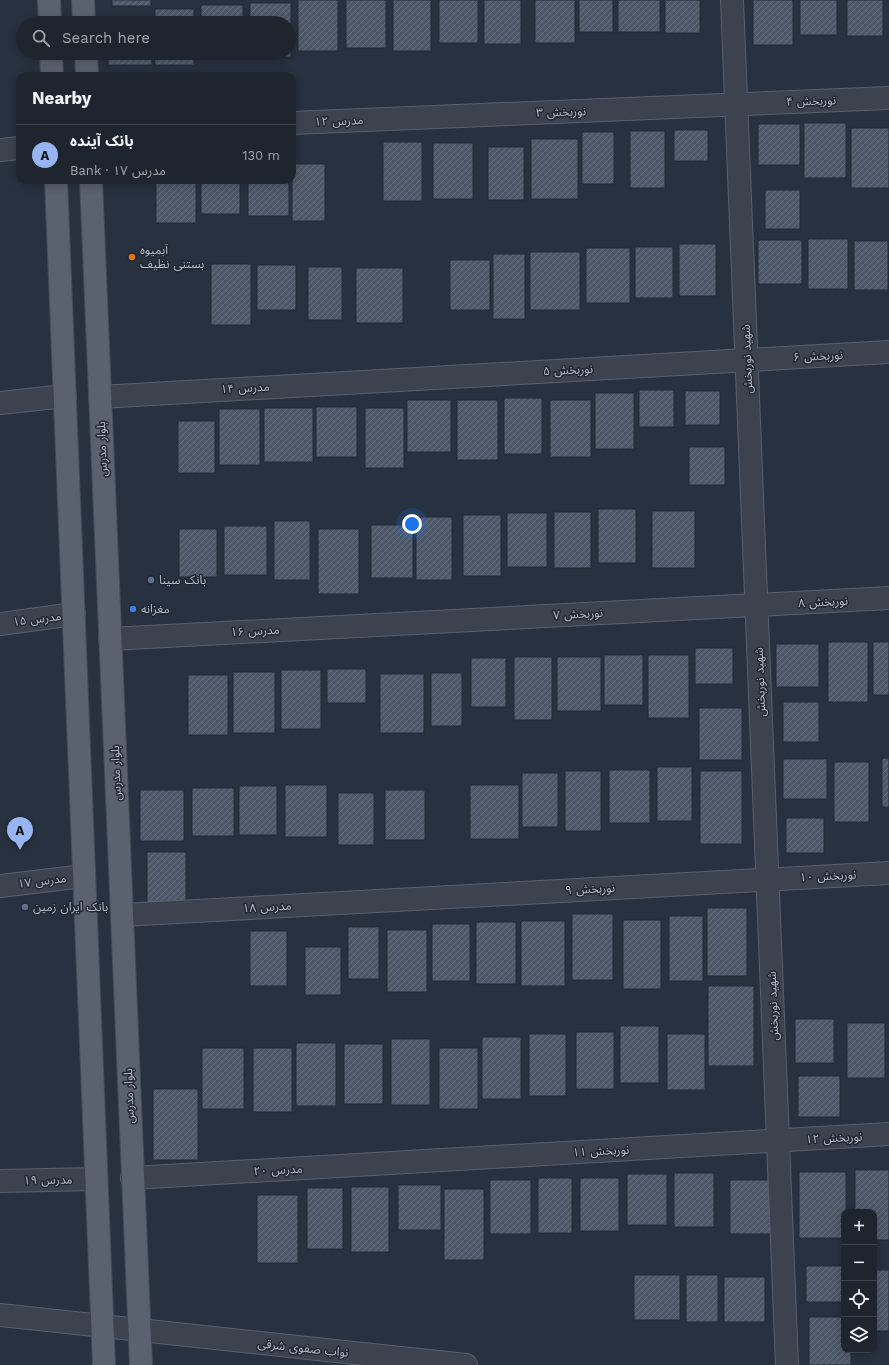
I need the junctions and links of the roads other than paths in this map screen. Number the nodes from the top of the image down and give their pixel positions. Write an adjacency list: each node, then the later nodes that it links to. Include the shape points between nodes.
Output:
1 (49, 0): 4 (main road)
2 (83, 0): 5 (main road)
3 (732, 0): 11 (street, شهید نوربخش)
4 (50, 16)
5 (84, 16)
6 (51, 60): 8 (main road)
7 (86, 60): 9 (main road)
8 (52, 72)
9 (87, 72)
10 (888, 98): 11 (street, نوربخش ۴)
11 (736, 104): 12 (street, نوربخش ۳); 19 (street, شهید نوربخش)
12 (386, 119): 13 (street, مدرس ۱۲)
13 (296, 123)
14 (16, 148): 15 (street)
15 (0, 150)
16 (56, 184): 21 (main road)
17 (91, 184): 22 (main road, بلوار مدرس)
18 (889, 352): 19 (street, نوربخش ۶)
19 (747, 360): 20 (street, نوربخش ۵); 25 (street, شهید نوربخش)
20 (390, 380): 22 (street, مدرس ۱۴)
21 (65, 396): 23 (street); 26 (main road)
22 (100, 397): 29 (main road, بلوار مدرس)
23 (0, 403)
24 (889, 598): 25 (street, نوربخش ۸)
25 (757, 605): 28 (street, نوربخش ۷); 32 (street, شهید نوربخش)
26 (74, 614): 27 (street, مدرس ۱۵); 31 (main road)
27 (0, 624)
28 (399, 624): 29 (street, مدرس ۱۶)
29 (110, 639): 35 (main road, بلوار مدرس)
30 (889, 873): 32 (street, نوربخش ۱۰)
31 (84, 876): 33 (street, مدرس ۱۷); 40 (main road)
32 (768, 880): 34 (street, نوربخش ۹); 37 (street, شهید نوربخش)
33 (0, 886)
34 (412, 899): 35 (street, مدرس ۱۸)
35 (122, 915): 39 (main road, بلوار مدرس)
36 (889, 1134): 37 (street, نوربخش ۱۲)
37 (778, 1141): 38 (street, نوربخش ۱۱); 48 (street, شهید نوربخش)
38 (424, 1161): 39 (street, مدرس ۲۰)
39 (132, 1178): 44 (main road, بلوار مدرس)
40 (96, 1179): 41 (street, مدرس ۱۹); 43 (main road)
41 (0, 1181)
42 (0, 1315): 43 (street, نواب صفوی شرقی)
43 (102, 1326): 44 (street, نواب صفوی شرقی); 45 (main road)
44 (140, 1330): 46 (main road, بلوار مدرس); 47 (street, نواب صفوی شرقی)
45 (104, 1365)
46 (141, 1365)
47 (466, 1365)
48 (787, 1365)

